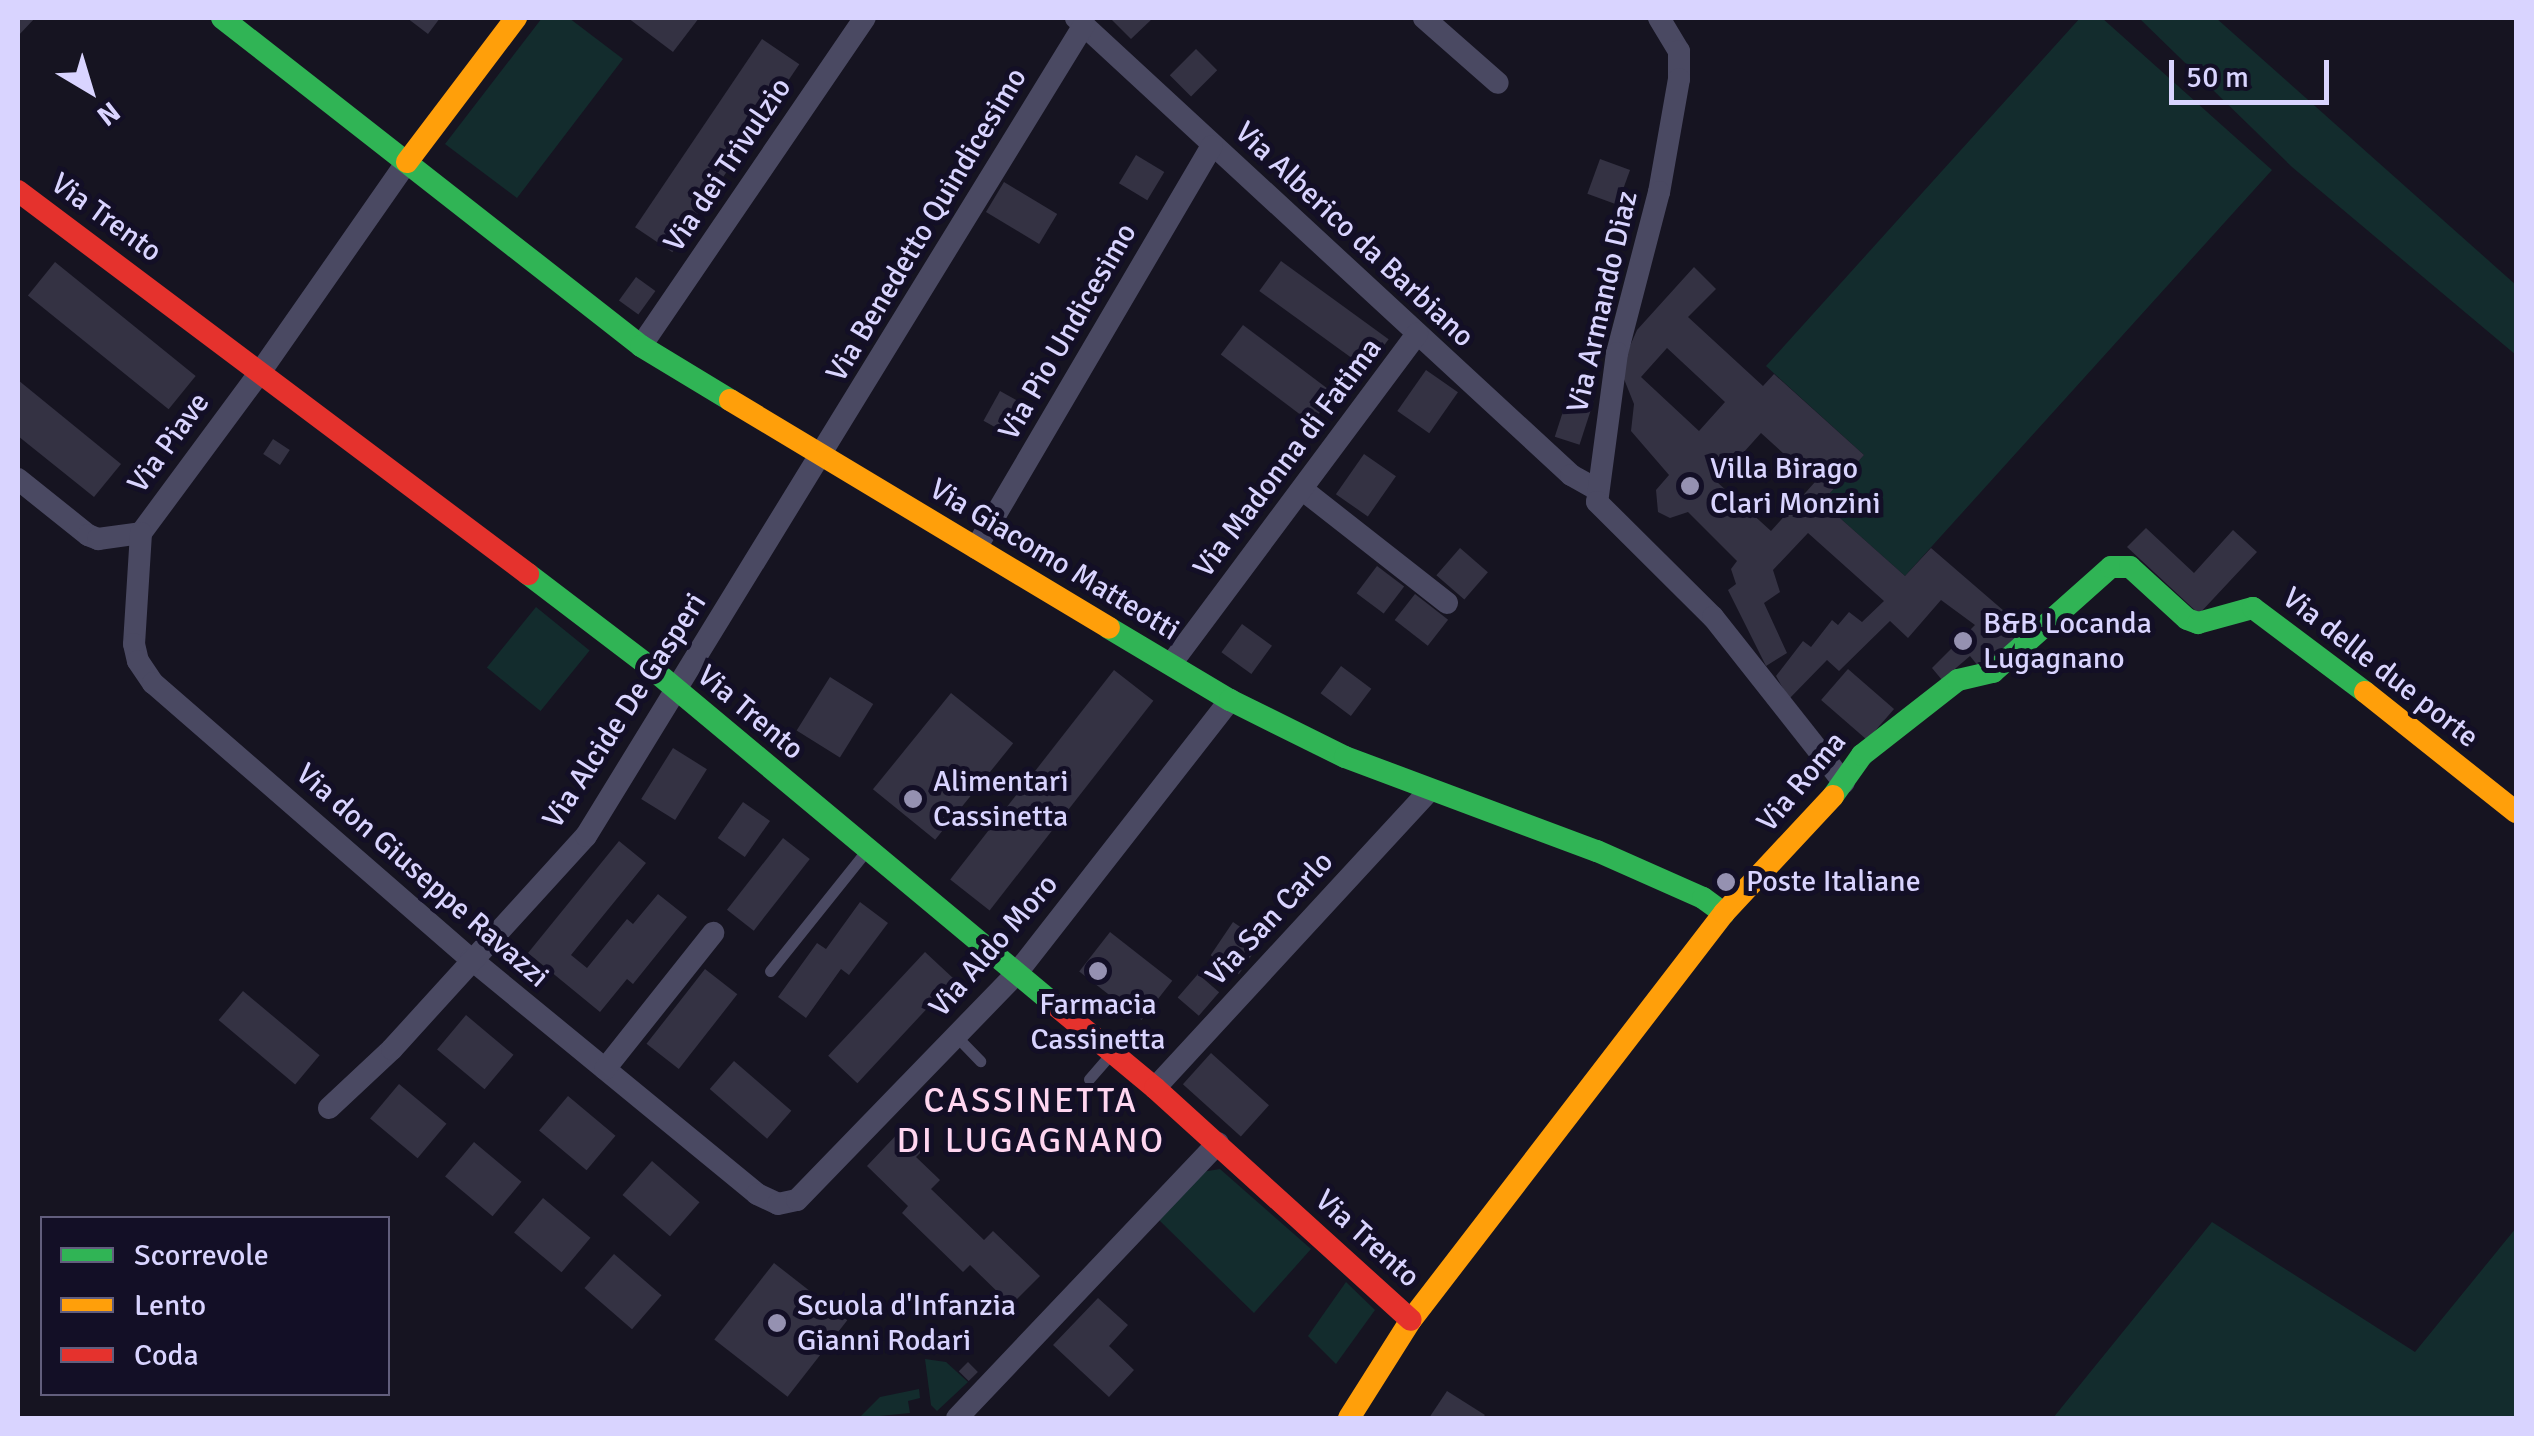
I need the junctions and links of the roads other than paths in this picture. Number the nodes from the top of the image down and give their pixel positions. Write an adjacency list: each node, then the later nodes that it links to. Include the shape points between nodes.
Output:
1 (222, 18): 9 (street, Via Giacomo Matteotti)
2 (516, 18): 9 (street)
3 (866, 18): 12 (street, Via dei Trivulzio)
4 (1424, 18): 7 (street)
5 (1659, 18): 16 (street, Via Armando Diaz, via 1680,61 1676,98 1617,353)
6 (1080, 21): 8 (street, Via Alberico da Barbiano); 14 (street, Via Benedetto Quindicesimo)
7 (1498, 83)
8 (1212, 146): 11 (street, Via Alberico da Barbiano); 19 (street, Via Pio Undicesimo)
9 (407, 162): 12 (street, Via Giacomo Matteotti); 13 (street, Via Piave)
10 (18, 191): 13 (street, Via Trento)
11 (1417, 334): 16 (street, Via Alberico da Barbiano, via 1572,475); 17 (street, Via Madonna di Fatima)
12 (641, 346): 14 (street, Via Giacomo Matteotti)
13 (261, 371): 18 (street, Via Piave); 23 (street, Via Trento)
14 (821, 456): 19 (street, Via Giacomo Matteotti); 23 (street, Via Alcide De Gasperi)
15 (18, 479): 18 (street, Via Piave, via 88,535)
16 (1596, 489): 25 (street, via 1597,502 1713,616)
17 (1303, 490): 20 (street); 22 (street, Via Madonna di Fatima)
18 (141, 532): 31 (street, Via don Giuseppe Ravazzi, via 134,644 153,683)
19 (976, 548): 22 (street, Via Giacomo Matteotti)
20 (1447, 604)
21 (2252, 608): 25 (street, Via Roma, via 2198,623 2130,568 2112,567 1992,672 1958,680 1890,729); 27 (street, Via delle due porte)
22 (1171, 664): 24 (street, Via Giacomo Matteotti)
23 (676, 689): 28 (street, Via Trento); 31 (street, Via Alcide De Gasperi, via 586,836)
24 (1230, 700): 26 (street, Via Giacomo Matteotti); 33 (street, Via Aldo Moro)
25 (1844, 782): 29 (street, Via Roma)
26 (1429, 792): 29 (street, Via Giacomo Matteotti, via 1597,851); 39 (street, Via San Carlo)
27 (2516, 812)
28 (866, 851): 32 (lane); 33 (street, Via Trento)
29 (1724, 912): 43 (street, Via Roma)
30 (714, 934): 37 (street)
31 (471, 958): 37 (street, Via don Giuseppe Ravazzi); 40 (street, Via Alcide De Gasperi, via 392,1050)
32 (770, 971)
33 (1016, 974): 34 (street, Via Aldo Moro); 35 (street, Via Trento)
34 (956, 1036): 36 (lane); 42 (street, Via Aldo Moro)
35 (1111, 1052): 38 (lane); 39 (street, Via Trento)
36 (980, 1061)
37 (604, 1070): 42 (street, Via don Giuseppe Ravazzi)
38 (1089, 1079)
39 (1155, 1088): 41 (street, Via Trento)
40 (329, 1108)
41 (1218, 1143): 43 (street, Via Trento); 44 (street)
42 (781, 1210)
43 (1411, 1320): 45 (street, Via Roma)
44 (957, 1418)
45 (1349, 1418)

